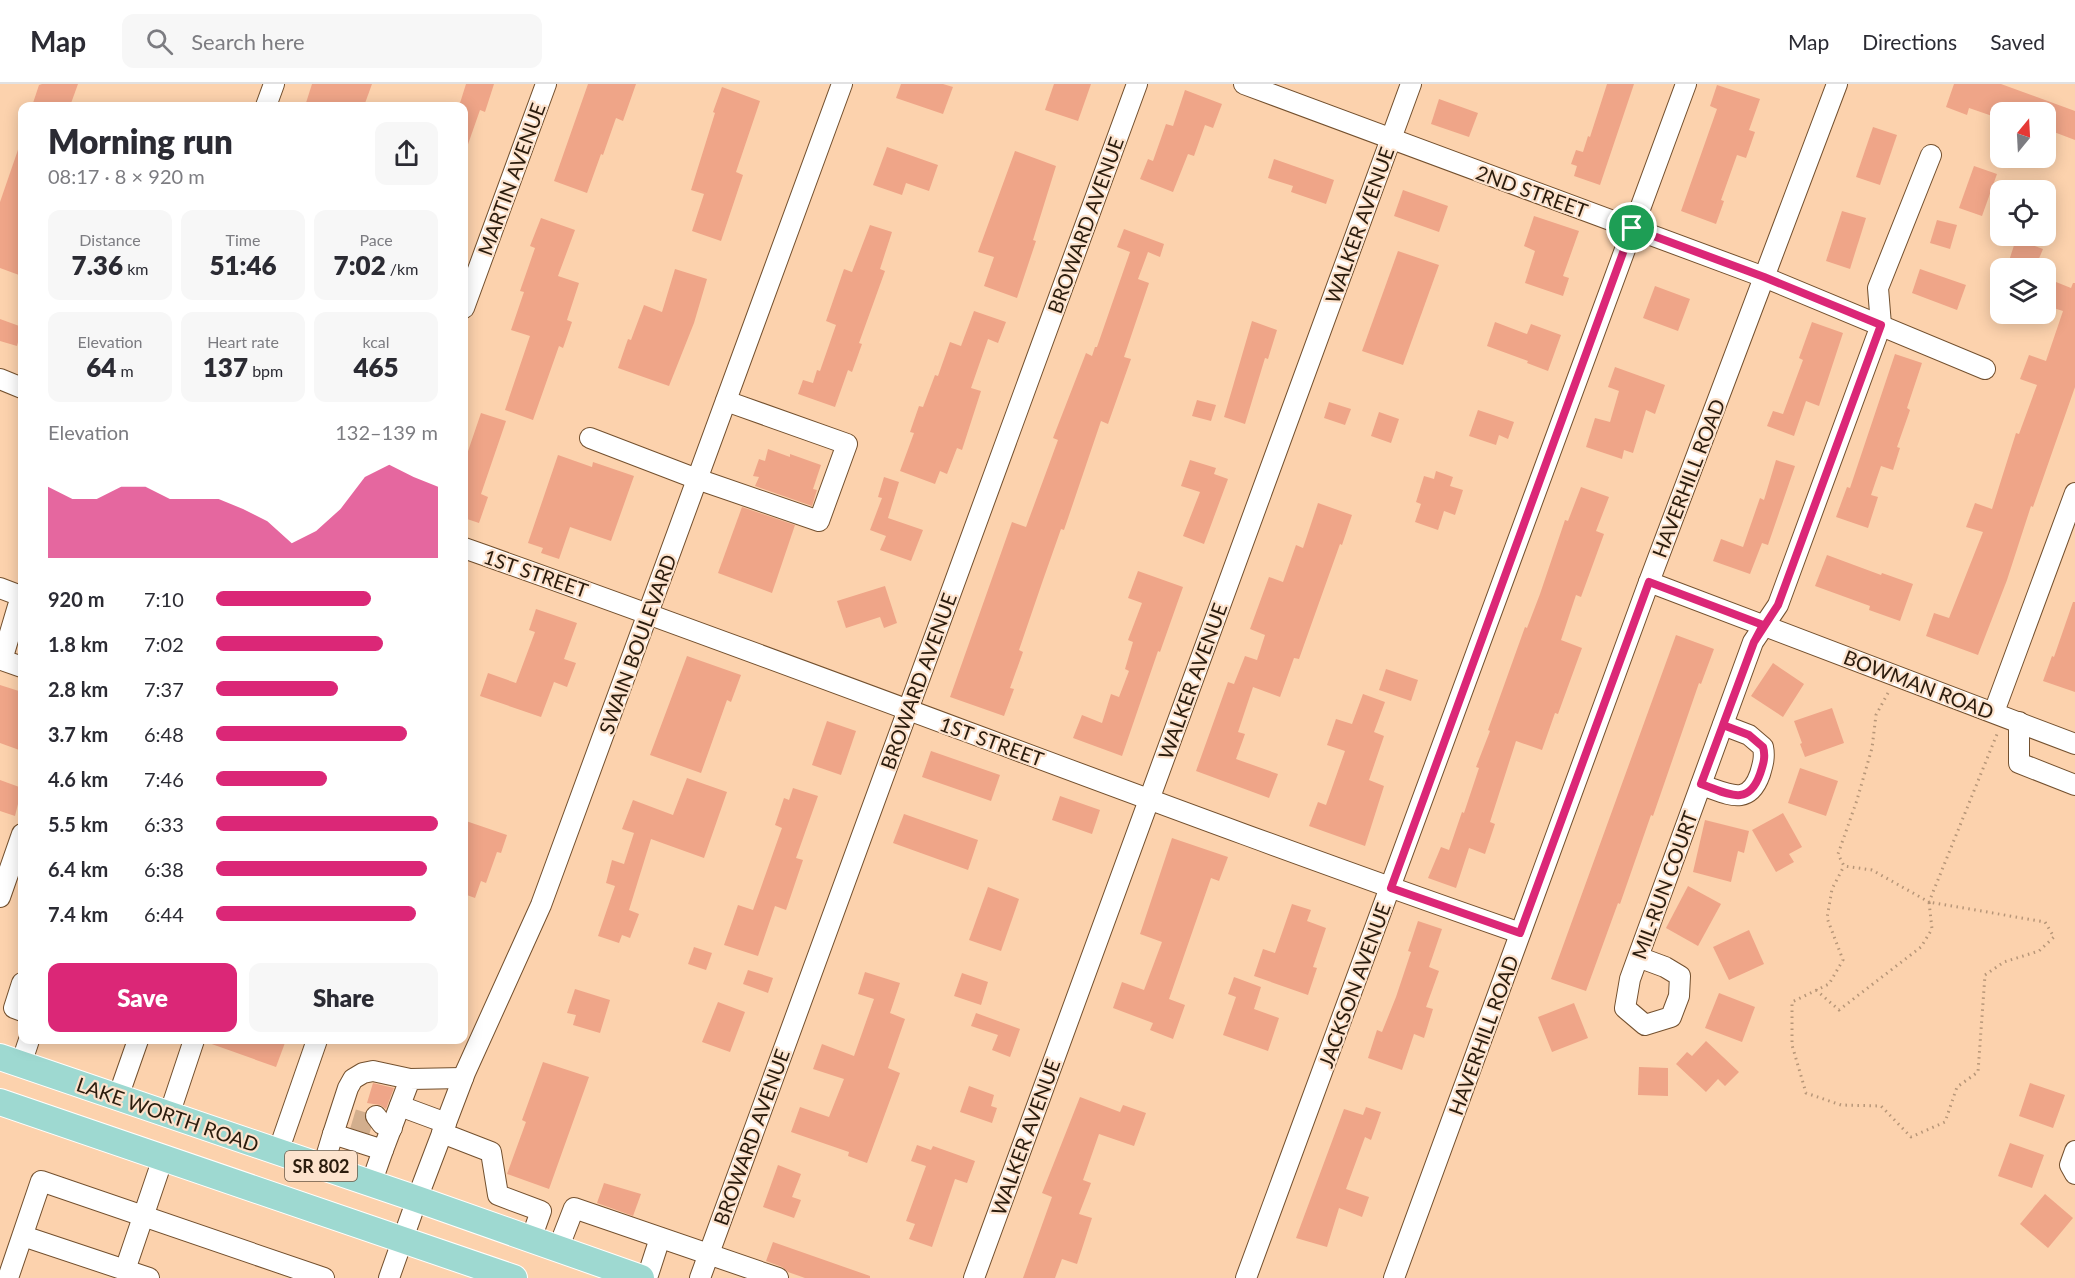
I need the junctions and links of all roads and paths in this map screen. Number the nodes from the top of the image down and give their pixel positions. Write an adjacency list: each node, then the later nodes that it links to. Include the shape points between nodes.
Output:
1 (274, 84): 9 (street)
2 (546, 84): 14 (street, MARTIN AVENUE)
3 (842, 84): 19 (street, SWAIN BOULEVARD)
4 (1137, 84): 33 (street, BROWARD AVENUE)
5 (1244, 84): 10 (street, 2ND STREET)
6 (1411, 84): 10 (street, WALKER AVENUE)
7 (1686, 84): 12 (street, JACKSON AVENUE)
8 (1837, 84): 13 (street, HAVERHILL ROAD)
9 (267, 102)
10 (1391, 138): 12 (street, 2ND STREET); 41 (street, WALKER AVENUE)
11 (1931, 155): 15 (street, via 1878,288)
12 (1632, 228): 13 (street, 2ND STREET); 44 (street, JACKSON AVENUE)
13 (1764, 277): 15 (street, 2ND STREET); 24 (street, HAVERHILL ROAD)
14 (468, 297)
15 (1881, 325): 16 (street, 2ND STREET); 29 (street, MIL-RUN COURT, via 1778,605)
16 (1985, 369)
17 (0, 380): 18 (street)
18 (18, 387)
19 (726, 401): 21 (street, SWAIN BOULEVARD); 21 (street, via 847,444 819,521)
20 (590, 438): 21 (street)
21 (697, 479): 28 (street, SWAIN BOULEVARD)
22 (2075, 494): 34 (street)
23 (468, 549): 28 (street, 1ST STREET)
24 (1649, 582): 29 (street, BOWMAN ROAD); 47 (street, HAVERHILL ROAD)
25 (0, 588): 26 (street)
26 (18, 595)
27 (18, 606): 30 (street)
28 (648, 613): 33 (street, 1ST STREET); 57 (street, SWAIN BOULEVARD, via 541,905)
29 (1763, 625): 34 (street, BOWMAN ROAD); 36 (street, MIL-RUN COURT)
30 (1, 660): 31 (street)
31 (18, 666)
32 (1888, 693): 43 (path, via 1876,715 1872,748 1838,854)
33 (908, 709): 41 (street, 1ST STREET); 79 (street, BROWARD AVENUE)
34 (1994, 712): 35 (street, BOWMAN ROAD)
35 (2019, 722): 38 (street, BOWMAN ROAD); 40 (street, via 2019,763)
36 (1723, 725): 39 (street, MIL-RUN COURT); 39 (street, via 1749,735 1763,747 1764,763 1749,794 1738,796)
37 (1996, 734): 46 (path)
38 (2075, 744)
39 (1701, 784): 48 (street, MIL-RUN COURT)
40 (2075, 785)
41 (1149, 799): 44 (street, 1ST STREET); 90 (street, WALKER AVENUE)
42 (18, 845): 45 (street)
43 (1844, 866): 46 (path, via 1872,870); 49 (path, via 1832,889 1827,918 1843,960 1829,984)
44 (1391, 888): 47 (street, 1ST STREET); 91 (street, JACKSON AVENUE)
45 (0, 897)
46 (1929, 902): 49 (path, via 1932,929 1921,947 1839,1010); 49 (path, via 2045,922 2054,937 2039,951 2004,962 1985,975 1978,1072 1957,1087 1946,1122 1911,1137 1881,1106 1841,1105 1806,1093 1792,1045 1792,1002)
47 (1520, 933): 92 (street, HAVERHILL ROAD)
48 (1638, 957): 48 (street, MIL-RUN COURT, via 1625,1008 1645,1025 1671,1017 1679,996 1680,976)
49 (1816, 990)
50 (18, 995): 51 (street, via 14,1008)
51 (18, 1010)
52 (25, 1044): 56 (street)
53 (137, 1044): 59 (street)
54 (193, 1044): 62 (street)
55 (316, 1044): 67 (street)
56 (7, 1064): 59 (main road, LAKE WORTH ROAD / SR 802)
57 (463, 1078): 58 (street); 63 (street, SWAIN BOULEVARD)
58 (410, 1079): 61 (street); 64 (street, via 373,1071 353,1079 350,1113)
59 (118, 1097): 62 (main road, LAKE WORTH ROAD / SR 802)
60 (1, 1106): 68 (main road, SR 802)
61 (400, 1106): 63 (street); 65 (street, via 381,1123)
62 (169, 1114): 67 (main road, LAKE WORTH ROAD / SR 802)
63 (444, 1128): 72 (street, SWAIN BOULEVARD); 76 (street, via 491,1152 498,1195 541,1210)
64 (333, 1134): 65 (street); 69 (street)
65 (383, 1150): 71 (street)
66 (2075, 1151): 70 (street, via 2070,1165)
67 (278, 1152): 69 (main road, LAKE WORTH ROAD / SR 802)
68 (163, 1158): 73 (street); 77 (main road, SR 802)
69 (322, 1167): 71 (main road, LAKE WORTH ROAD / SR 802)
70 (2075, 1174)
71 (371, 1184): 72 (main road, LAKE WORTH ROAD / SR 802)
72 (417, 1199): 76 (main road, LAKE WORTH ROAD / SR 802); 77 (street, SWAIN BOULEVARD)
73 (144, 1216): 74 (street, via 41,1181); 80 (street); 83 (street)
74 (23, 1236): 80 (street); 81 (street)
75 (660, 1238): 78 (street, via 574,1208); 79 (street); 87 (street)
76 (531, 1239): 78 (main road, LAKE WORTH ROAD / SR 802)
77 (403, 1240): 84 (street, SWAIN BOULEVARD); 85 (main road, SR 802)
78 (558, 1249): 86 (main road, LAKE WORTH ROAD / SR 802)
79 (708, 1254): 88 (street, BROWARD AVENUE); 89 (street)
80 (125, 1270): 82 (street)
81 (8, 1278)
82 (149, 1278)
83 (324, 1278)
84 (389, 1278)
85 (514, 1278)
86 (641, 1278)
87 (647, 1278)
88 (700, 1278)
89 (778, 1278)
90 (974, 1278)
91 (1246, 1278)
92 (1394, 1278)

